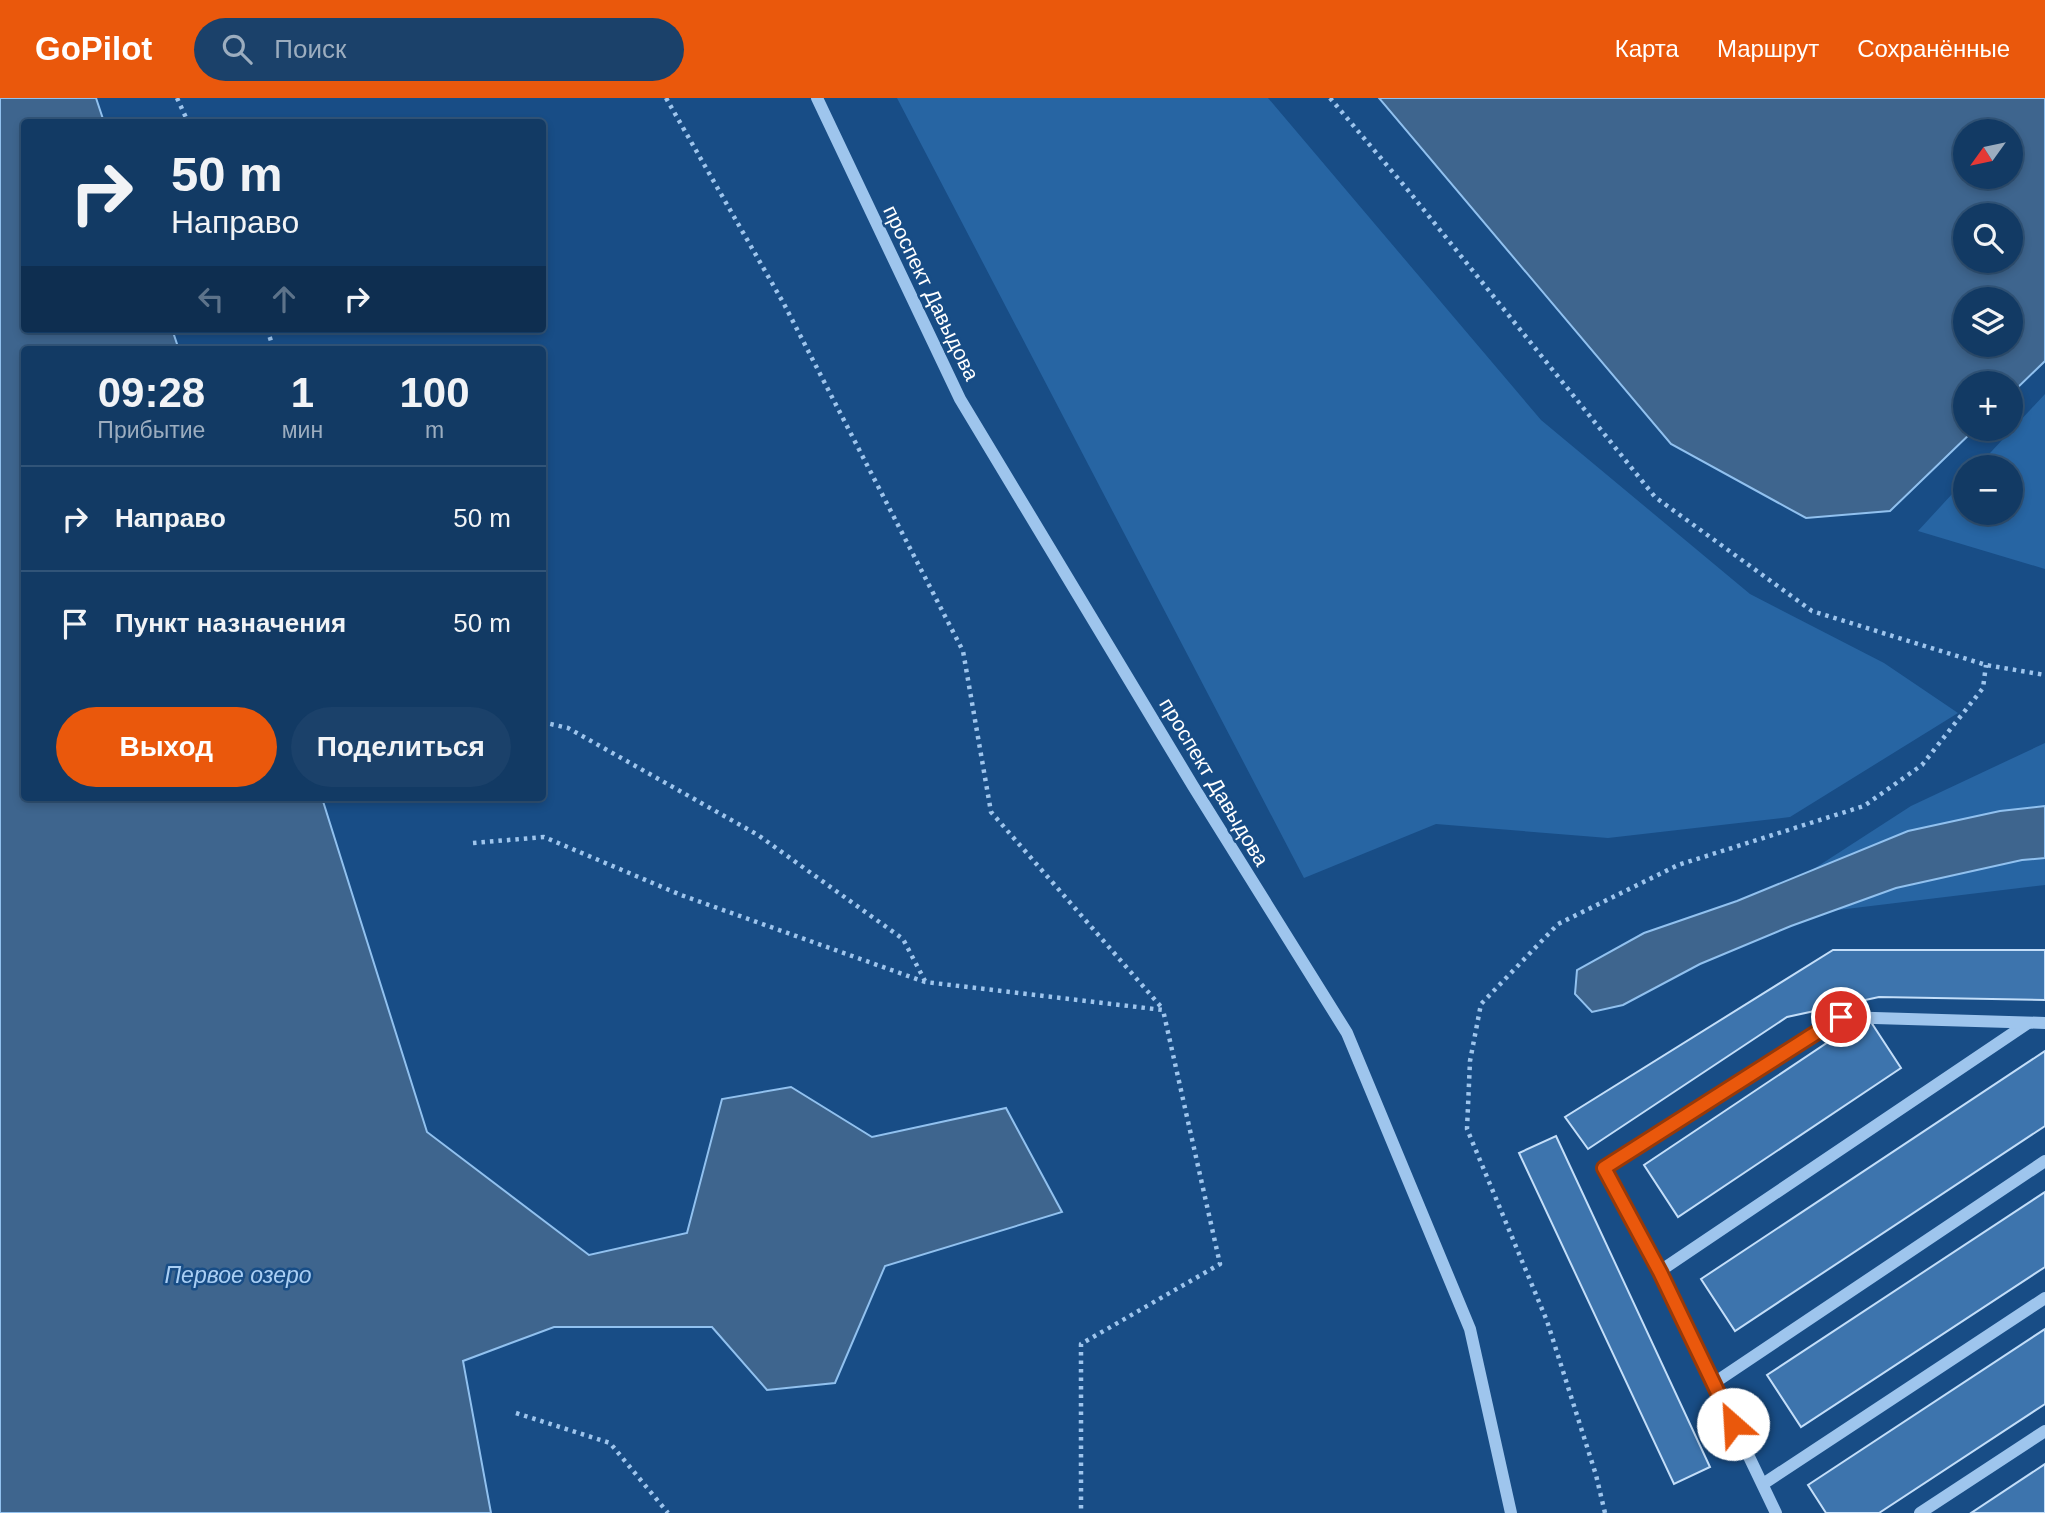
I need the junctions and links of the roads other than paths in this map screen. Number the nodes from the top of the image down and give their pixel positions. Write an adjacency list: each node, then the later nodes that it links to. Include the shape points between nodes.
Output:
1 (817, 98): 10 (street, проспект Давыдова, via 960,399 1347,1033 1469,1329)
2 (2029, 1023): 3 (street); 5 (street); 5 (street, via 1841,1017 1604,1168)
3 (2045, 1023)
4 (2045, 1161): 7 (street)
5 (1660, 1272): 7 (street)
6 (2045, 1298): 9 (street)
7 (1714, 1383): 9 (street)
8 (2045, 1431): 12 (street)
9 (1763, 1484): 11 (street)
10 (1511, 1513)
11 (1776, 1513)
12 (1920, 1513)

